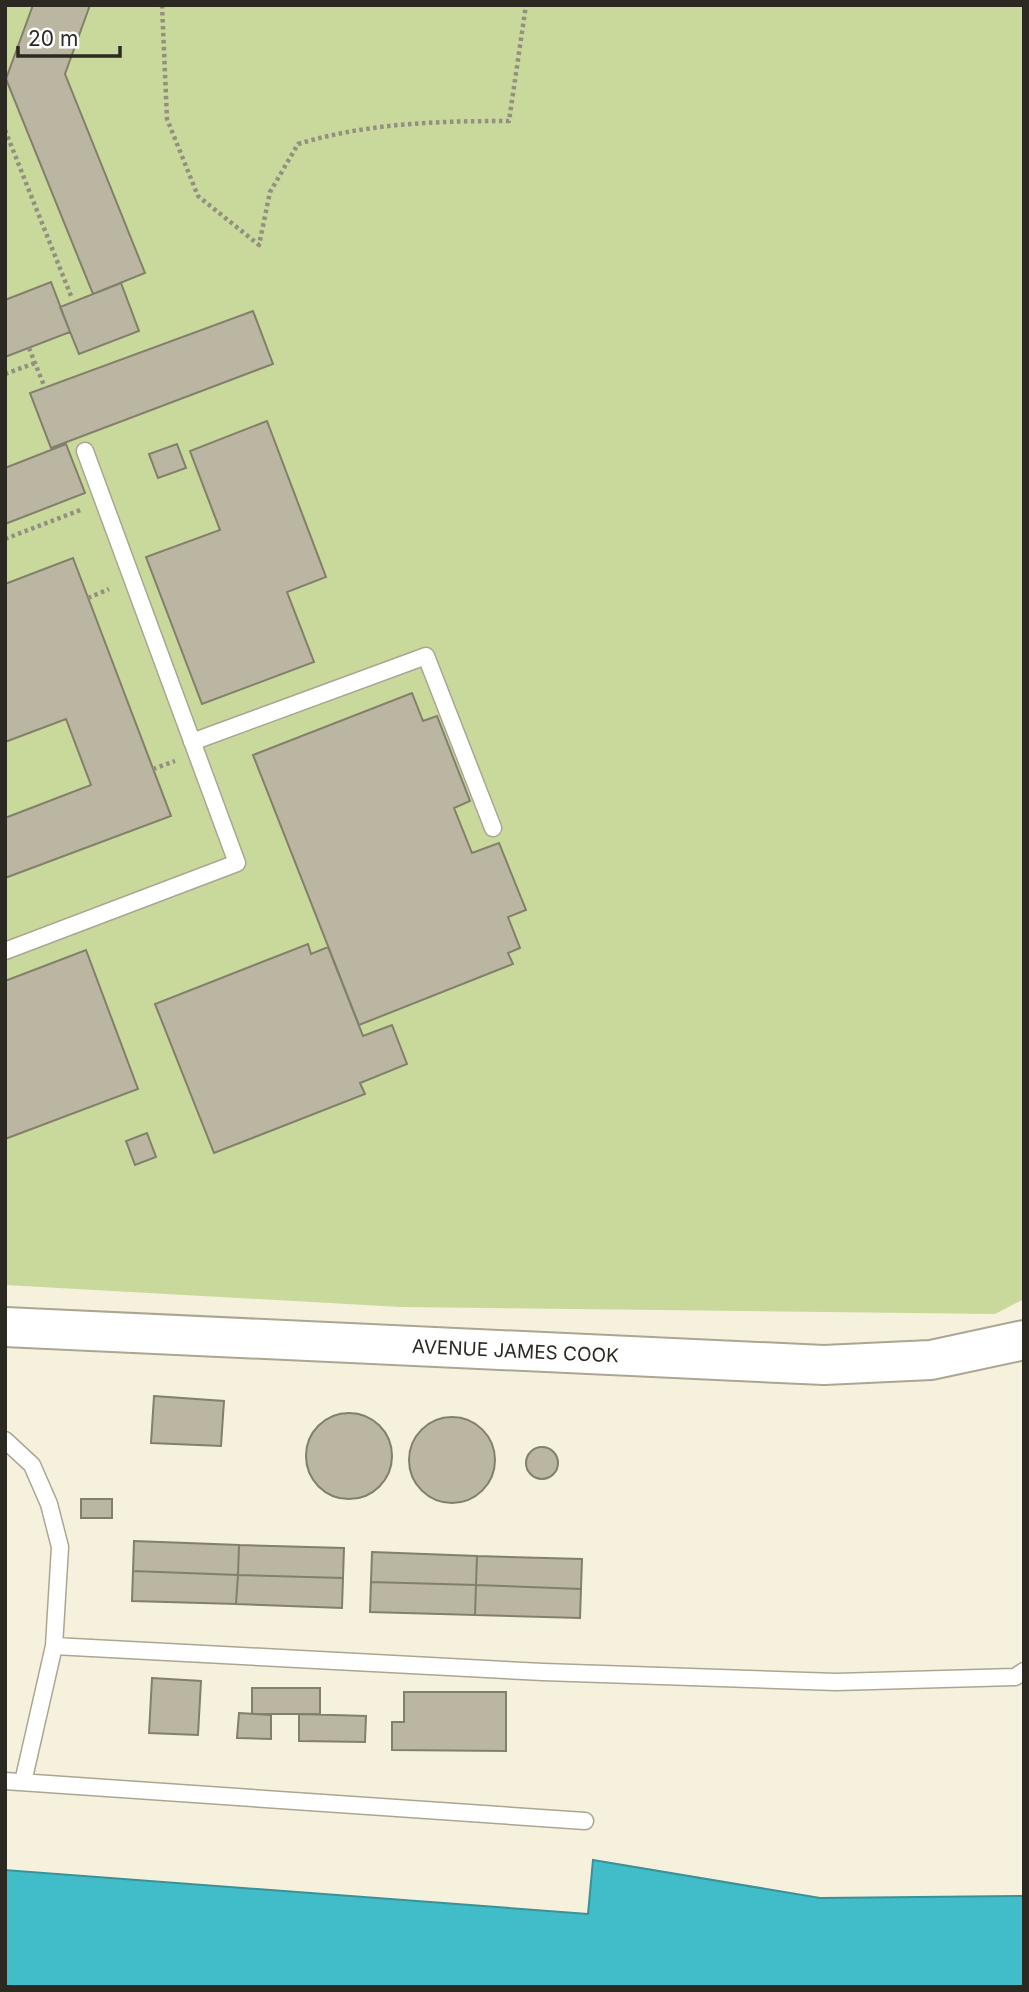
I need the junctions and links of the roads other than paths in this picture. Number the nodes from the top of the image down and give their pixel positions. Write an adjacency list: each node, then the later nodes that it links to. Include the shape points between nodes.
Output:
1 (85, 451): 2 (lane)
2 (192, 742): 3 (lane, via 426,656); 4 (lane, via 237,863)
3 (493, 828)
4 (5, 951)
5 (5, 1327): 6 (main road, AVENUE JAMES COOK, via 824,1365 930,1360)
6 (1024, 1340)
7 (5, 1440): 8 (lane, via 32,1465 60,1547)
8 (54, 1646): 9 (lane, via 836,1682 1015,1677); 11 (lane)
9 (1024, 1671)
10 (5, 1782): 11 (lane)
11 (23, 1782): 12 (lane)
12 (585, 1821)

